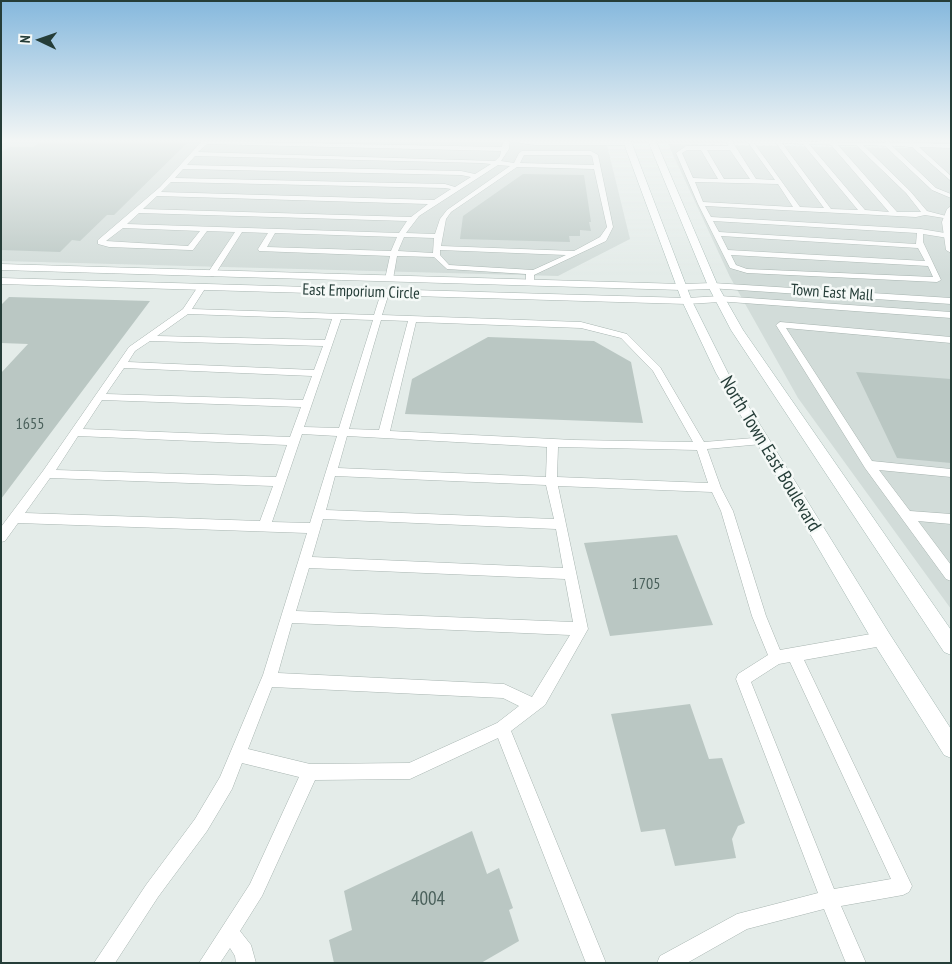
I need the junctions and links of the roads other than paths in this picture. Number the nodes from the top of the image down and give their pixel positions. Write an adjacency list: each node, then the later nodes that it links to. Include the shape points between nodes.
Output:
1 (164, 186): 16 (lane)
2 (444, 186): 15 (lane)
3 (461, 186): 15 (lane)
4 (485, 186): 36 (lane, via 449,211)
5 (602, 186): 40 (lane, via 610,227 603,239)
6 (647, 186): 52 (street, North Town East Boulevard)
7 (670, 186): 49 (street, North Town East Boulevard)
8 (693, 186): 19 (lane)
9 (783, 186): 20 (lane)
10 (811, 186): 21 (lane)
11 (841, 186): 23 (lane)
12 (871, 186): 25 (lane)
13 (902, 186): 24 (lane)
14 (931, 186): 17 (lane)
15 (457, 189): 18 (lane)
16 (156, 194): 18 (lane); 22 (lane)
17 (951, 196)
18 (435, 202): 27 (lane)
19 (701, 204): 20 (lane); 26 (lane)
20 (798, 209): 21 (lane)
21 (829, 210): 23 (lane)
22 (138, 211): 27 (lane); 28 (lane)
23 (863, 212): 25 (lane)
24 (925, 213): 25 (lane); 29 (lane)
25 (895, 214)
26 (709, 219): 33 (lane); 35 (lane)
27 (413, 220): 34 (lane)
28 (121, 226): 30 (lane); 30 (lane, via 101,242 190,248)
29 (949, 228): 33 (lane)
30 (205, 229): 31 (lane)
31 (240, 230): 32 (lane); 45 (lane)
32 (272, 231): 34 (lane); 41 (lane, via 262,249)
33 (921, 231): 37 (lane)
34 (401, 234): 36 (lane); 41 (lane)
35 (717, 234): 37 (lane); 39 (lane)
36 (438, 236): 38 (lane)
37 (921, 246): 42 (lane)
38 (436, 251): 40 (lane); 41 (lane); 44 (lane, via 447,267)
39 (726, 252): 42 (lane); 42 (lane, via 733,266 747,271 937,280)
40 (576, 253): 44 (lane)
41 (395, 254): 46 (lane)
42 (930, 264)
43 (1, 267): 45 (street, East Emporium Circle)
44 (534, 272): 48 (lane, via 530,274)
45 (211, 274): 46 (street, East Emporium Circle); 50 (street)
46 (389, 279): 48 (street, East Emporium Circle); 51 (street)
47 (1, 281): 50 (street, East Emporium Circle)
48 (530, 283): 52 (street, East Emporium Circle)
49 (714, 286): 52 (street, East Emporium Circle); 53 (street, North Town East Boulevard); 54 (street, Town East Mall)
50 (202, 287): 51 (street, East Emporium Circle); 55 (lane)
51 (385, 293): 52 (street, East Emporium Circle); 58 (lane)
52 (685, 294): 53 (street, East Emporium Circle); 71 (street, North Town East Boulevard, via 722,373)
53 (720, 298): 56 (street, Town East Mall); 96 (street, North Town East Boulevard, via 737,330)
54 (951, 301)
55 (186, 310): 57 (lane); 60 (lane)
56 (951, 314)
57 (338, 315): 58 (lane); 62 (lane)
58 (378, 316): 59 (lane); 69 (lane)
59 (413, 318): 70 (lane); 74 (lane, via 581,325 624,336 657,369)
60 (148, 338): 62 (lane); 63 (lane, via 132,349)
61 (951, 340): 75 (lane, via 780,325)
62 (329, 343): 64 (lane)
63 (121, 365): 64 (lane); 65 (lane)
64 (318, 373): 66 (lane)
65 (99, 397): 66 (lane); 68 (lane)
66 (307, 404): 67 (lane)
67 (298, 430): 69 (lane); 72 (lane)
68 (75, 432): 72 (lane); 78 (lane)
69 (343, 432): 70 (lane); 76 (lane)
70 (384, 433): 73 (lane)
71 (762, 440): 74 (lane); 95 (street, North Town East Boulevard)
72 (294, 441): 79 (lane)
73 (554, 442): 74 (lane); 80 (lane)
74 (701, 446): 81 (lane)
75 (869, 465): 77 (lane); 82 (lane)
76 (331, 472): 80 (lane); 85 (lane)
77 (951, 473)
78 (47, 474): 79 (lane); 83 (lane)
79 (280, 482): 87 (lane)
80 (551, 482): 81 (lane); 86 (lane)
81 (715, 488): 98 (lane)
82 (905, 515): 84 (lane); 89 (lane)
83 (15, 518): 87 (lane); 88 (lane)
84 (951, 519)
85 (316, 521): 86 (lane); 87 (lane); 90 (lane)
86 (561, 524): 91 (lane)
87 (264, 527)
88 (1, 537)
89 (945, 560): 92 (lane)
90 (304, 562): 91 (lane); 93 (lane)
91 (570, 574): 94 (lane)
92 (951, 575)
93 (288, 617): 94 (lane); 99 (lane)
94 (581, 629): 100 (lane, via 540,700)
95 (882, 640): 97 (lane); 102 (street, North Town East Boulevard)
96 (951, 646)
97 (794, 655): 98 (lane); 105 (lane, via 903,886)
98 (776, 658): 105 (lane, via 742,679)
99 (268, 680): 100 (lane, via 504,691); 103 (lane)
100 (533, 705): 101 (lane)
101 (502, 728): 104 (lane, via 410,771); 110 (lane)
102 (951, 748)
103 (237, 754): 104 (lane); 107 (lane, via 226,782 201,825)
104 (310, 772): 106 (lane, via 256,890)
105 (829, 899): 111 (lane, via 744,920); 112 (lane)
106 (229, 930): 108 (lane); 109 (lane, via 244,952)
107 (104, 963)
108 (209, 963)
109 (246, 963)
110 (596, 963)
111 (667, 963)
112 (856, 963)

